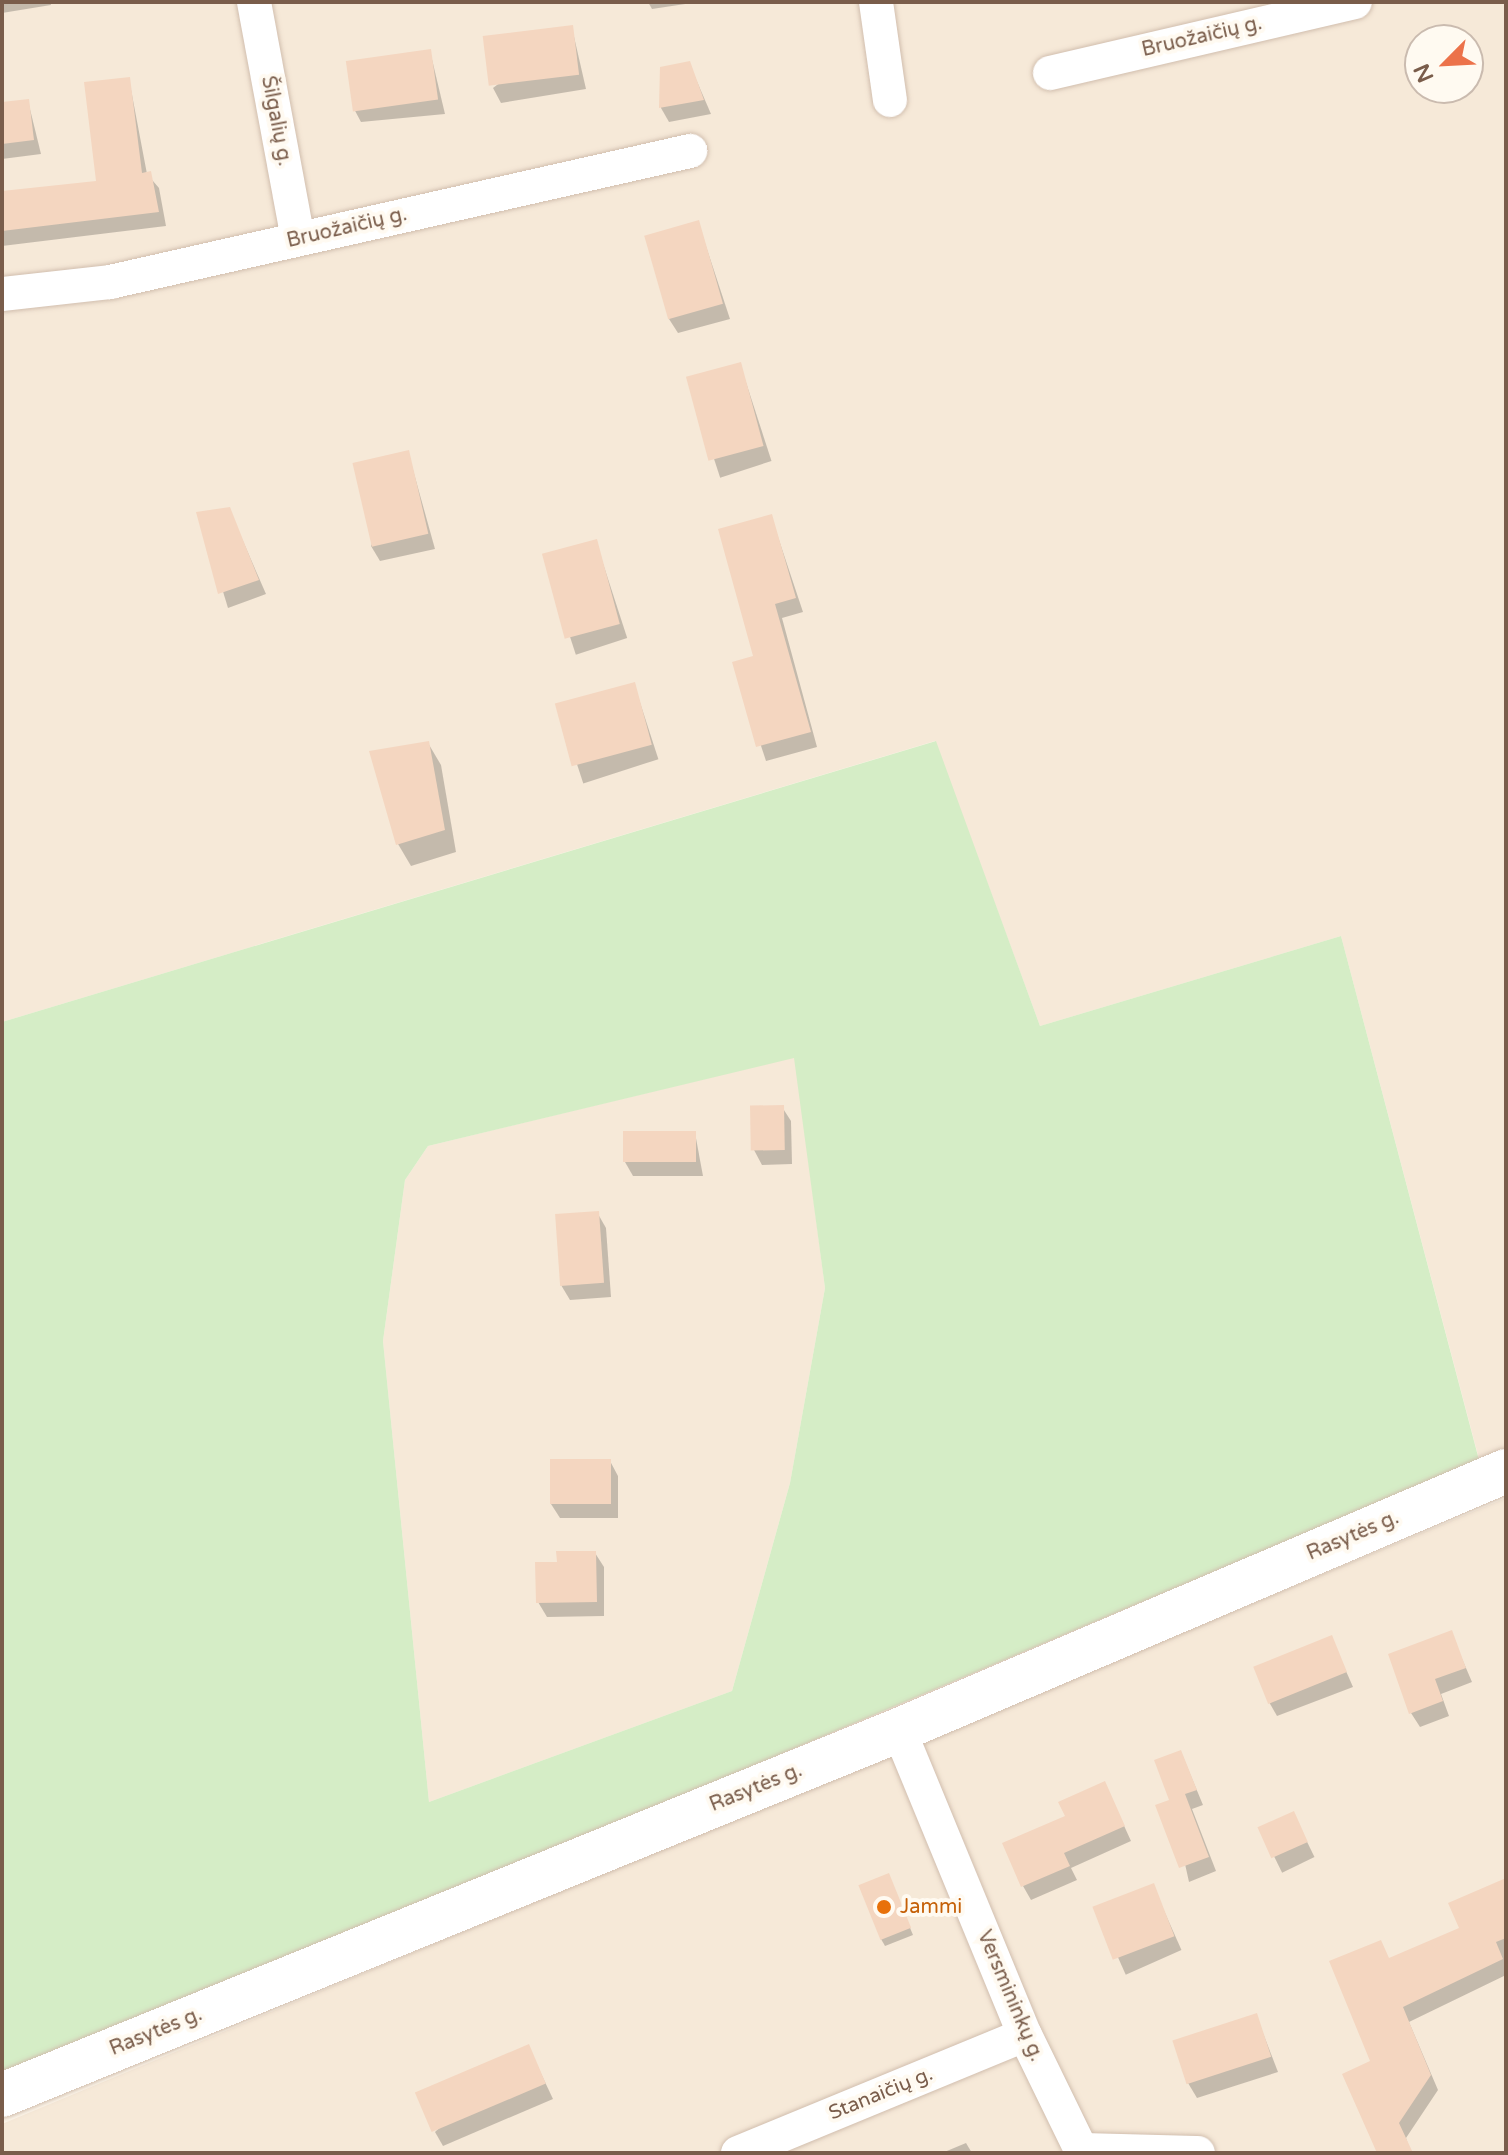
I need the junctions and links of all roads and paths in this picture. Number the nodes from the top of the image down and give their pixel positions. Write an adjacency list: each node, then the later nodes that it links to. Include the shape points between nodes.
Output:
1 (254, 2): 7 (street, Šilgalių g.)
2 (876, 2): 5 (street)
3 (1355, 2): 4 (street, Bruožaičių g.)
4 (1050, 73)
5 (890, 100)
6 (690, 151): 7 (street, Bruožaičių g.)
7 (298, 239): 8 (street, Bruožaičių g., via 110,282)
8 (2, 294)
9 (1506, 1471): 10 (main road, Rasytės g.)
10 (899, 1730): 11 (street, Versmininkų g.); 12 (main road, Rasytės g.)
11 (1025, 2035): 13 (street, Stanaičių g.); 14 (street, Versmininkų g., via 1081,2150)
12 (2, 2095)
13 (738, 2153)
14 (1198, 2153)

